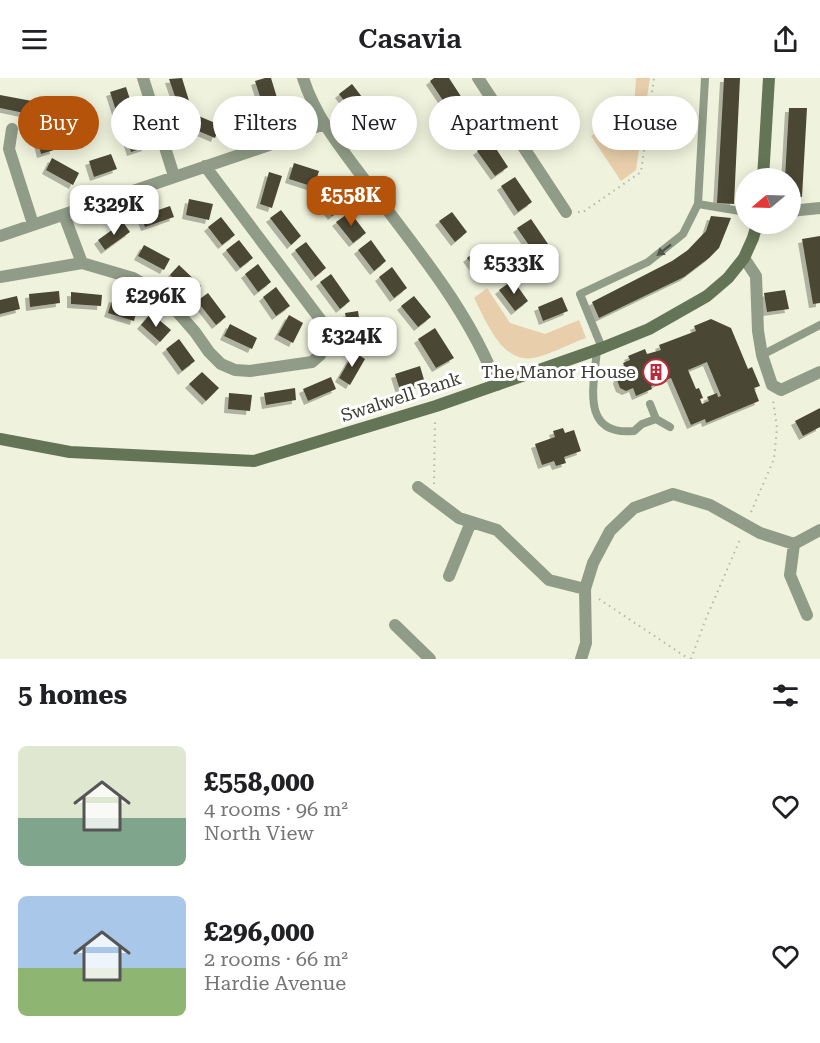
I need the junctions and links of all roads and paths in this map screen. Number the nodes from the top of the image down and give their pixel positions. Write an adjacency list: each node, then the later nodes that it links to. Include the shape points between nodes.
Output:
1 (143, 78): 11 (street)
2 (303, 78): 7 (street)
3 (478, 78): 16 (street)
4 (654, 78): 16 (path, via 641,172 583,212)
5 (705, 78): 12 (lane)
6 (769, 78): 10 (main road)
7 (324, 124): 9 (street); 28 (street, via 462,314)
8 (12, 129): 18 (street, via 9,149)
9 (205, 166): 11 (street); 22 (street, via 323,323 326,344 312,362 250,371 221,364 174,308 152,289 133,278)
10 (764, 168)
11 (174, 176): 17 (street)
12 (698, 204): 14 (lane); 25 (lane, one-way to 25, via 683,234 668,248 648,262 580,294)
13 (820, 208): 15 (street)
14 (735, 210)
15 (801, 210)
16 (566, 212)
17 (64, 215): 18 (street); 22 (street)
18 (33, 224): 20 (street)
19 (754, 234): 21 (main road, Swalwell Bank)
20 (0, 236)
21 (744, 258): 25 (main road, Swalwell Bank, via 707,296 650,329); 26 (street, via 756,276)
22 (82, 263): 23 (street)
23 (0, 277)
24 (820, 325): 26 (lane)
25 (599, 349): 28 (main road, Swalwell Bank); 31 (lane, via 593,408 601,423 612,431 622,432 634,431)
26 (762, 355): 27 (street, via 772,385 778,390)
27 (820, 372)
28 (497, 385): 30 (main road, Swalwell Bank)
29 (650, 404): 31 (lane)
30 (436, 406): 33 (main road, Swalwell Bank, via 254,461 70,452); 35 (path)
31 (656, 419): 32 (lane)
32 (670, 427)
33 (0, 439)
34 (418, 487): 35 (street)
35 (434, 499): 36 (street)
36 (471, 522): 39 (street); 40 (street, via 497,530 549,579)
37 (820, 530): 38 (street)
38 (794, 544): 40 (street, via 760,533 710,505 673,494 634,508 610,531 593,563); 41 (street, via 790,575)
39 (449, 576)
40 (585, 590): 44 (street, via 586,643); 45 (path)
41 (807, 615)
42 (395, 625): 43 (street)
43 (430, 659)
44 (581, 659)
45 (690, 659)

